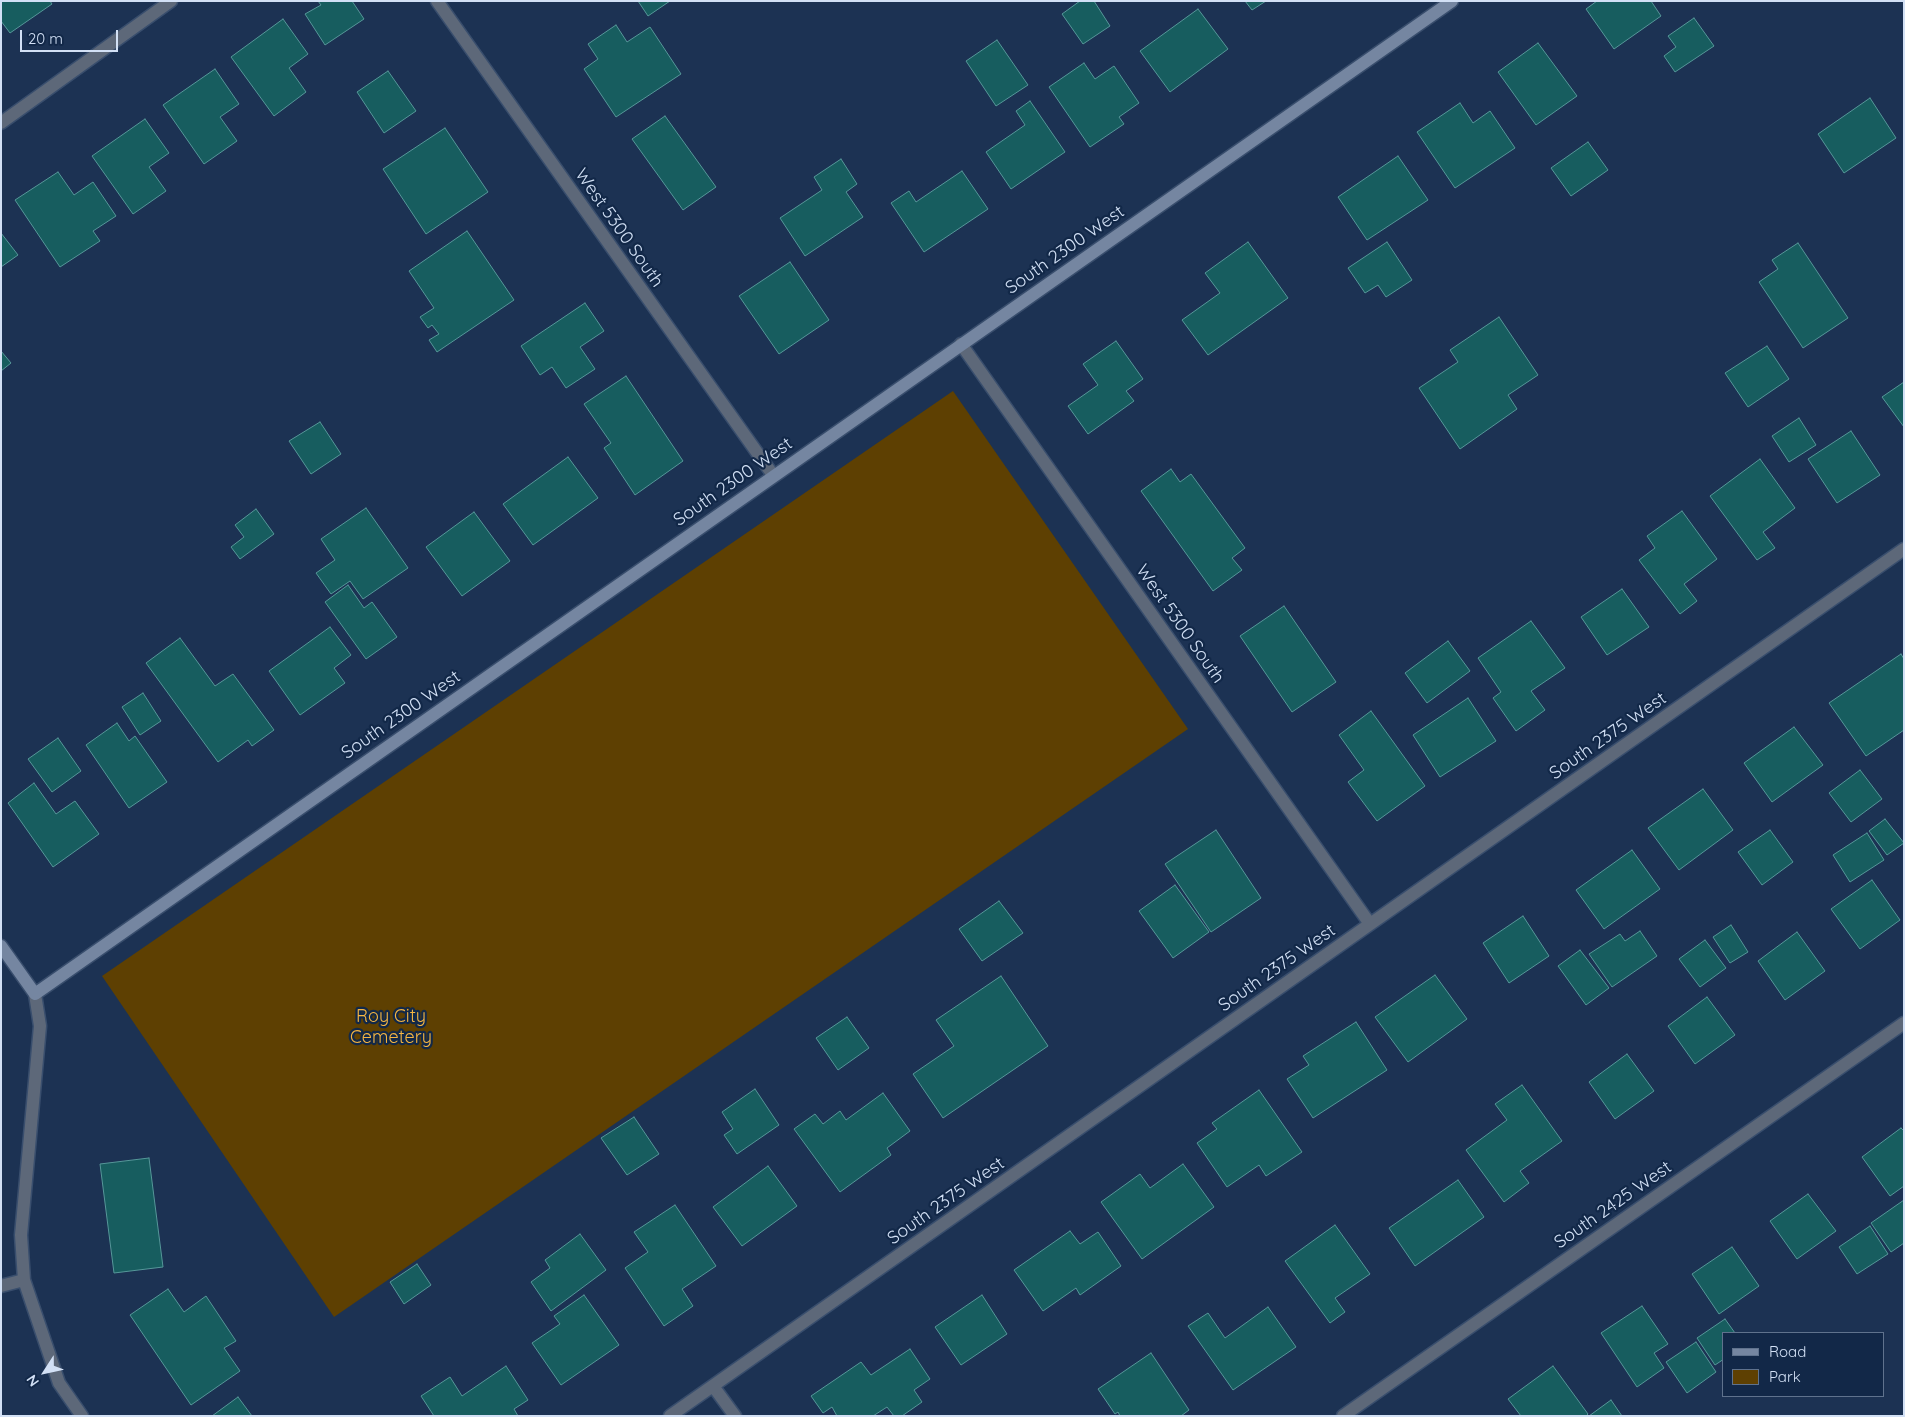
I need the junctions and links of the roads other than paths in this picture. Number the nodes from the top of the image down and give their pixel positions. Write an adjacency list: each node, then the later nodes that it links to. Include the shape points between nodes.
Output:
1 (171, 1): 4 (street)
2 (437, 1): 6 (street, West 5300 South)
3 (1452, 1): 5 (street, South 2300 West)
4 (1, 123)
5 (961, 344): 6 (street, South 2300 West); 8 (street, West 5300 South)
6 (773, 475): 10 (street, South 2300 West)
7 (1904, 550): 8 (street, South 2375 West)
8 (1370, 924): 14 (street, South 2375 West)
9 (1, 946): 10 (street)
10 (35, 994): 12 (street, via 40,1026 21,1235)
11 (1904, 1023): 18 (street, South 2425 West)
12 (24, 1280): 13 (street); 15 (street, via 59,1383)
13 (1, 1286)
14 (714, 1386): 16 (street, South 2375 West); 17 (street)
15 (82, 1416)
16 (670, 1416)
17 (735, 1416)
18 (1343, 1416)

